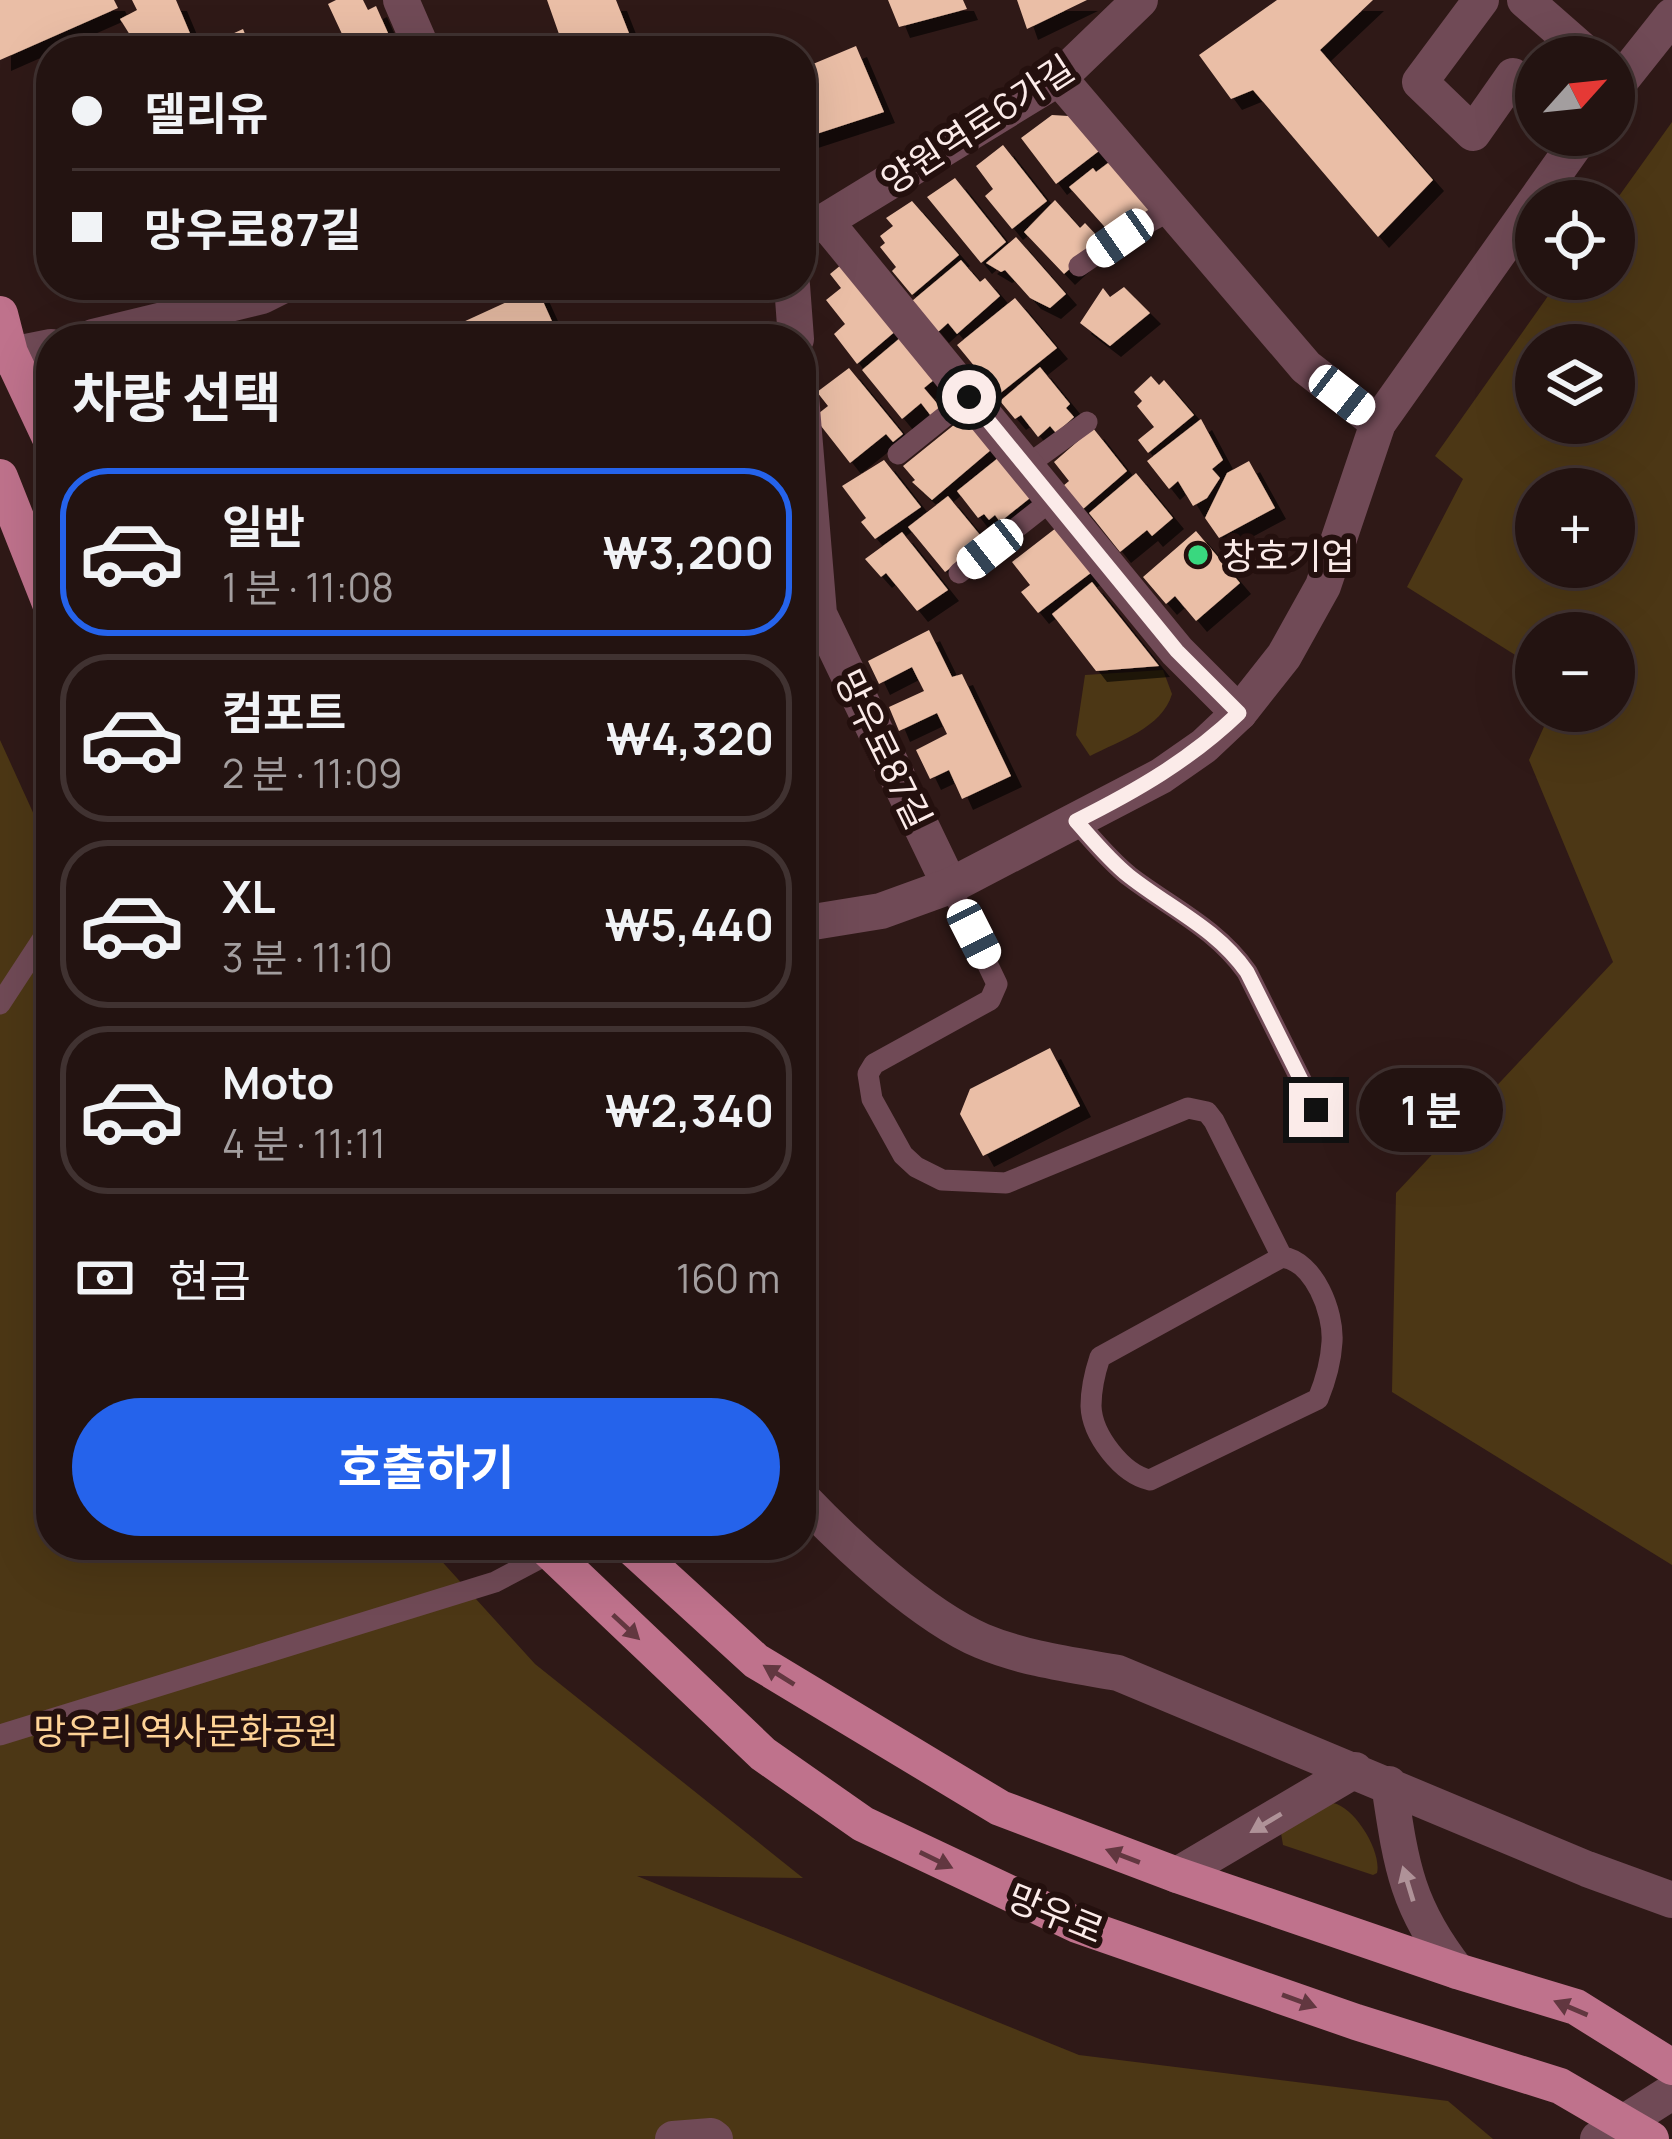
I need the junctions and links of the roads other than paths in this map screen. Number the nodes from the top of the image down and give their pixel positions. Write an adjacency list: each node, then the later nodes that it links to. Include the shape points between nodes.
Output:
1 (401, 0): 6 (street)
2 (1140, 0): 10 (street, 양원역로6가길)
3 (1481, 0): 9 (street, via 1420,82 1473,133)
4 (1525, 0): 7 (street)
5 (1672, 16): 8 (street)
6 (417, 36)
7 (1566, 36)
8 (1635, 60)
9 (1513, 76)
10 (1059, 78): 12 (street); 13 (street, 양원역로6가길)
11 (1567, 156): 25 (street)
12 (1172, 210): 15 (lane); 25 (street, via 1306,367)
13 (816, 224)
14 (816, 229): 22 (street)
15 (1079, 266)
16 (198, 300): 18 (street)
17 (0, 314): 20 (main road)
18 (131, 324)
19 (36, 347): 20 (street)
20 (3, 348): 21 (street); 23 (main road)
21 (36, 378)
22 (969, 397): 26 (lane); 27 (street)
23 (36, 411)
24 (1087, 422): 27 (lane)
25 (1378, 422): 33 (street, via 1323,586 1284,656)
26 (898, 454)
27 (1026, 466): 29 (street)
28 (0, 477): 30 (main road)
29 (1053, 499): 31 (lane); 33 (street, via 1177,651)
30 (36, 568)
31 (959, 573)
32 (816, 588): 35 (street, 망우로87길, via 818,614)
33 (1239, 713): 34 (street, via 1162,776)
34 (1076, 821): 35 (street); 39 (lane, via 1126,874 1234,953)
35 (950, 886): 36 (street, via 881,911); 40 (lane, via 997,984 990,1000 868,1074 872,1099 903,1155 942,1180 1006,1184 1199,1109 1214,1121)
36 (816, 922)
37 (36, 949): 38 (lane)
38 (0, 1004)
39 (1316, 1110)
40 (1282, 1257): 40 (lane, via 1100,1357 1094,1419 1133,1474 1150,1480 1318,1399 1332,1329 1309,1271)
41 (816, 1510): 46 (street, via 939,1619 984,1642 1118,1672)
42 (529, 1560): 45 (lane, via 495,1582)
43 (558, 1560): 55 (main road, 망우로, one-way to 55, via 763,1754 863,1824 1077,1924 1560,2086)
44 (646, 1560): 47 (main road, one-way to 44, via 1000,1808 875,1735 756,1660)
45 (0, 1735)
46 (1372, 1777): 47 (street, one-way to 47); 48 (street); 49 (street, one-way to 46, via 1409,1892)
47 (1177, 1875): 49 (main road)
48 (1672, 1900)
49 (1457, 1971): 50 (main road, one-way to 49, via 1576,2007)
50 (1672, 2067)
51 (1672, 2092): 54 (street)
52 (673, 2139): 53 (street)
53 (715, 2139)
54 (1598, 2139)
55 (1651, 2139)

